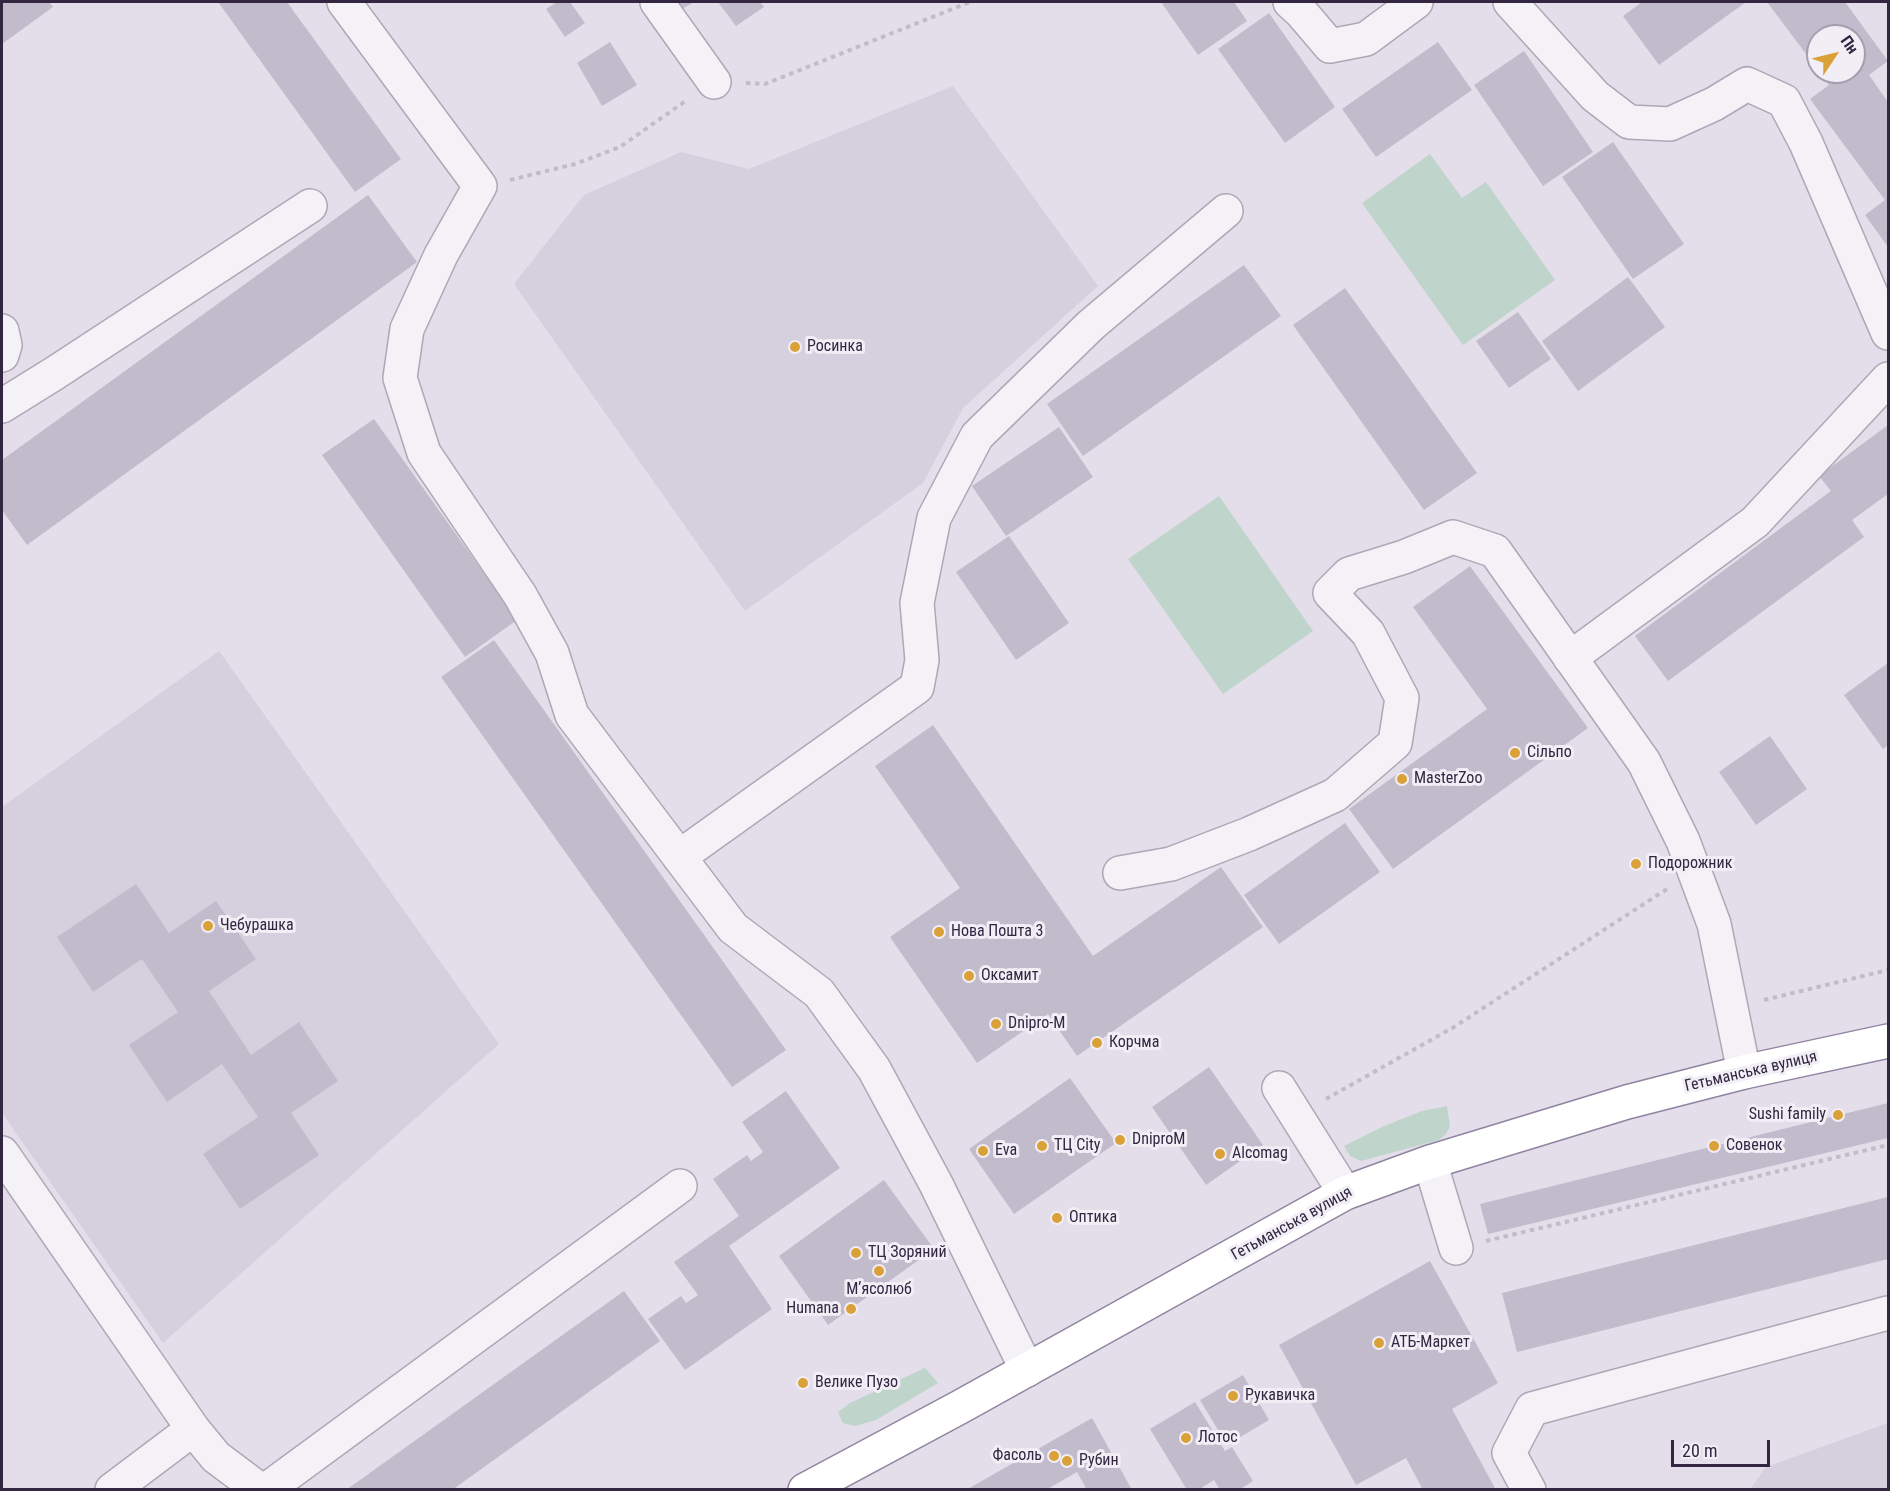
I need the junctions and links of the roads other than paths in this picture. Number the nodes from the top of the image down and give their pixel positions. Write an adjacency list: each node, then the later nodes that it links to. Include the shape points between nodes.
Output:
1 (344, 2): 15 (street, via 480,186 441,255 407,329 400,378 424,453 520,595 552,653 572,715)
2 (657, 2): 6 (street)
3 (1290, 2): 4 (street, via 1330,46 1366,39)
4 (1416, 2)
5 (1510, 2): 10 (street, via 1595,96 1629,122 1670,124 1747,84 1784,101)
6 (714, 82)
7 (310, 207): 13 (street)
8 (1226, 211): 15 (street, via 1090,325 977,436 934,518 917,603 922,660 917,687)
9 (2, 331): 11 (street)
10 (1888, 333)
11 (2, 355)
12 (1888, 380): 14 (street, via 1755,522)
13 (2, 406)
14 (1570, 658): 16 (street, via 1495,551 1453,537 1349,574 1330,593 1368,633 1402,698 1395,743 1335,795 1171,864); 18 (street, via 1644,762 1683,841 1714,924)
15 (679, 857): 26 (street, via 733,928 819,993 874,1069)
16 (1120, 873)
17 (1888, 1041): 18 (highway, Гетьманська вулиця)
18 (1744, 1072): 21 (highway, Гетьманська вулиця)
19 (1279, 1088): 23 (street)
20 (2, 1153): 27 (street)
21 (1430, 1162): 23 (highway, Гетьманська вулиця); 24 (street)
22 (680, 1185): 30 (street)
23 (1345, 1193): 26 (highway, Гетьманська вулиця)
24 (1456, 1248)
25 (1888, 1314): 32 (street, via 1532,1409 1509,1453)
26 (1028, 1370): 31 (highway, Гетьманська вулиця)
27 (193, 1429): 28 (street); 29 (street, via 216,1457)
28 (112, 1490)
29 (260, 1490)
30 (266, 1490)
31 (805, 1490)
32 (1528, 1490)

